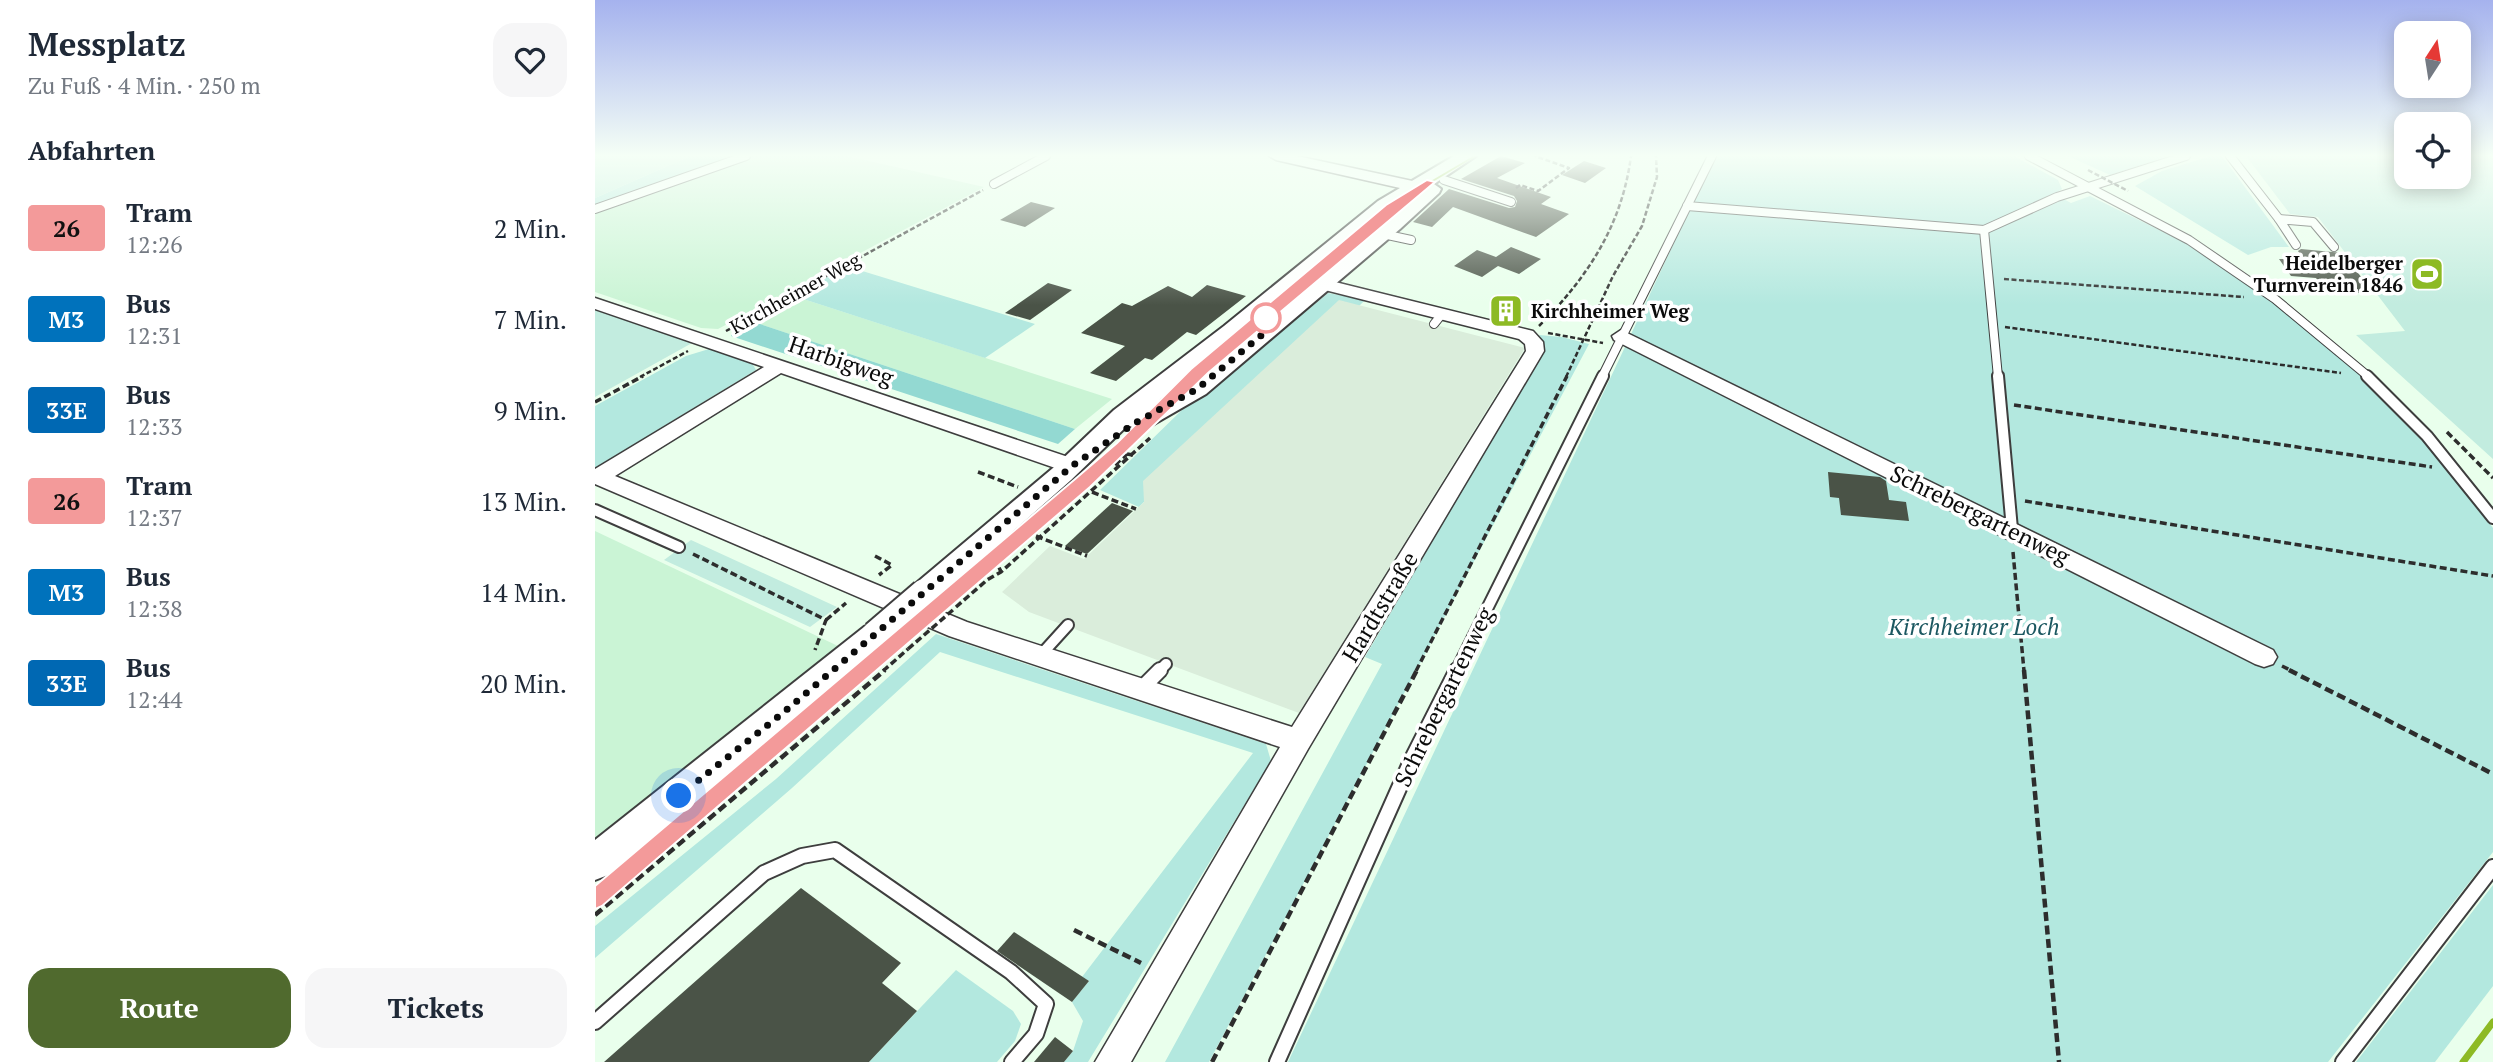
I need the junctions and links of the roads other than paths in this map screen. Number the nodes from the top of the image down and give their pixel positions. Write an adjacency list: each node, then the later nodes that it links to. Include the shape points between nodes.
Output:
1 (1384, 206): 17 (street, via 1123,416)
2 (1410, 206): 9 (street)
3 (1687, 206): 8 (lane); 15 (lane, Schrebergartenweg)
4 (2039, 206): 8 (lane)
5 (2125, 206): 21 (lane, via 2187,238 2328,340 2423,429)
6 (2269, 206): 7 (lane)
7 (2279, 219): 11 (lane); 12 (lane, via 2313,222)
8 (1984, 230): 22 (lane)
9 (1383, 234): 10 (lane); 13 (street)
10 (1411, 240)
11 (2297, 244)
12 (2333, 247)
13 (1323, 284): 17 (street, via 1197,389); 29 (street, Hardtstraße, via 1438,319 1526,335 1534,342 1535,351)
14 (595, 303): 16 (street, Harbigweg)
15 (1621, 336): 19 (street, Schrebergartenweg); 35 (lane, Schrebergartenweg, via 1412,759)
16 (779, 366): 17 (street, Harbigweg); 18 (street)
17 (1072, 466): 30 (street, bridge, via 875,635)
18 (596, 478): 25 (street, via 861,590)
19 (1964, 506): 22 (street, Schrebergartenweg)
20 (595, 510): 23 (lane)
21 (2493, 518)
22 (2012, 529): 26 (street, Schrebergartenweg)
23 (679, 547)
24 (1067, 625): 25 (lane)
25 (1039, 657): 28 (street)
26 (2264, 657)
27 (1166, 664): 28 (lane)
28 (1140, 690): 29 (street)
29 (1298, 741): 34 (street, Hardtstraße)
30 (595, 863)
31 (2493, 867): 36 (lane)
32 (595, 1022): 33 (lane, via 764,873 802,856 835,850 1011,972 1046,1004 1036,1034)
33 (1012, 1062)
34 (1112, 1062)
35 (1277, 1062)
36 (2343, 1062)

